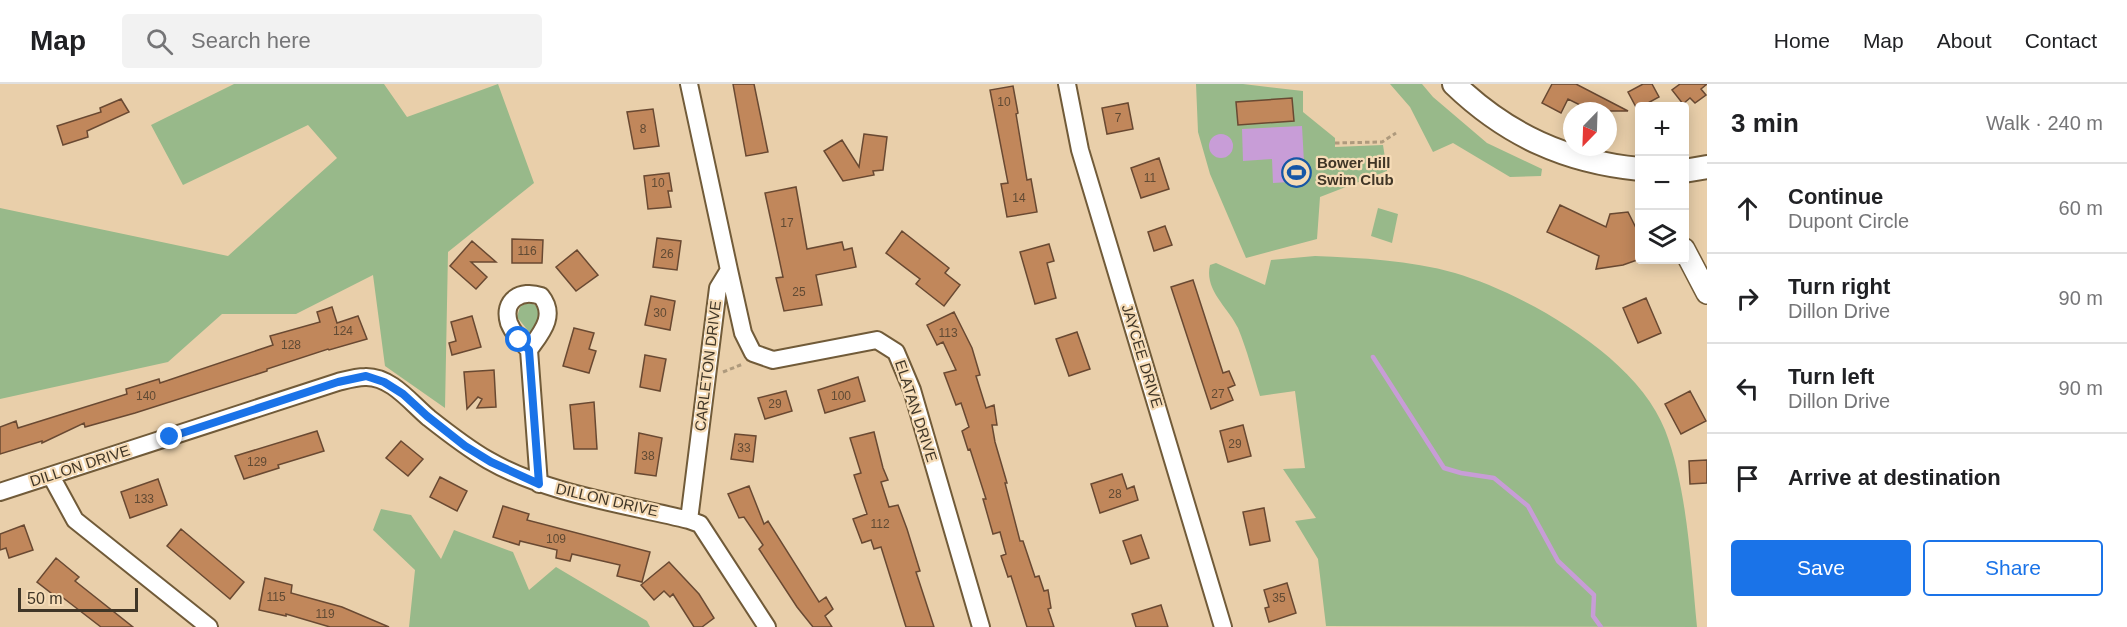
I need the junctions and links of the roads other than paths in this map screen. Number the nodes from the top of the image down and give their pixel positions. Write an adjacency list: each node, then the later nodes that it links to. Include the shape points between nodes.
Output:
1 (689, 84): 8 (street)
2 (1067, 84): 18 (street, JAYCEE DRIVE, via 1080,150)
3 (1455, 84): 5 (main road, via 1503,125 1534,141 1595,163)
4 (1707, 167): 6 (main road)
5 (1635, 168)
6 (1689, 170)
7 (1689, 259): 9 (street)
8 (729, 270): 14 (street, CARLETON DRIVE, via 718,288); 17 (street, ELATAN DRIVE, via 743,333 753,353 773,360 877,340 896,352 912,390)
9 (1707, 293)
10 (529, 350): 12 (street)
11 (51, 476): 12 (street, DILLON DRIVE, via 366,376 403,394 465,446); 13 (street, DILLON DRIVE); 15 (street, via 75,520)
12 (539, 484): 14 (street, DILLON DRIVE)
13 (0, 492)
14 (689, 520): 16 (street, via 700,524)
15 (209, 627)
16 (767, 627)
17 (981, 627)
18 (1223, 627)

